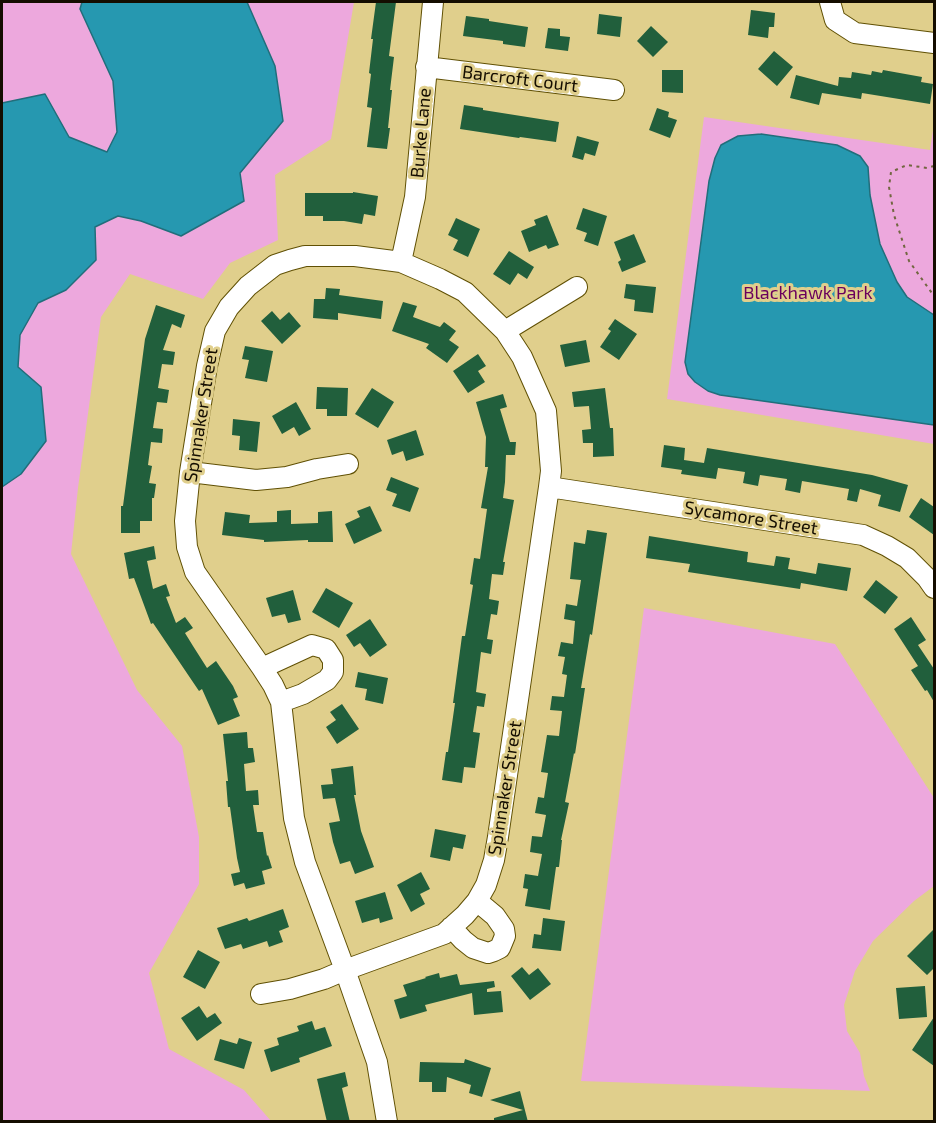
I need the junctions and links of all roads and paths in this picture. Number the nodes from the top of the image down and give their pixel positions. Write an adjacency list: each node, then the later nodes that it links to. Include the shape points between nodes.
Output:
1 (433, 2): 4 (street, Burke Lane)
2 (833, 11): 3 (street, via 855,33)
3 (934, 43)
4 (426, 67): 5 (street, Barcroft Court); 7 (street, Burke Lane, via 415,197)
5 (614, 90)
6 (934, 166): 9 (path, via 907,165 891,172 889,187 909,261)
7 (401, 262): 10 (street, Spinnaker Street, via 465,292); 12 (street, Spinnaker Street, via 355,256 306,256 275,265 248,286 228,307 215,331)
8 (577, 287): 10 (street)
9 (934, 296)
10 (506, 331): 13 (street, Spinnaker Street, via 546,411)
11 (348, 464): 12 (street, via 256,480)
12 (190, 472): 15 (street, Spinnaker Street, via 185,521 187,547 195,572)
13 (549, 487): 14 (street, Sycamore Street, via 862,535 907,558); 17 (street, Spinnaker Street, via 494,861)
14 (934, 588)
15 (262, 668): 16 (street, Spinnaker Street); 16 (street, via 312,645 326,649 333,660 333,672 327,680)
16 (282, 702): 19 (street, Spinnaker Street, via 294,818 305,862)
17 (477, 901): 18 (street, Spinnaker Street); 18 (street, via 504,929 500,948 488,952 473,948)
18 (452, 927): 19 (street, Spinnaker Street, via 444,934)
19 (345, 970): 20 (street, via 290,989); 21 (street, Spinnaker Street, via 377,1062)
20 (261, 994)
21 (387, 1122)

